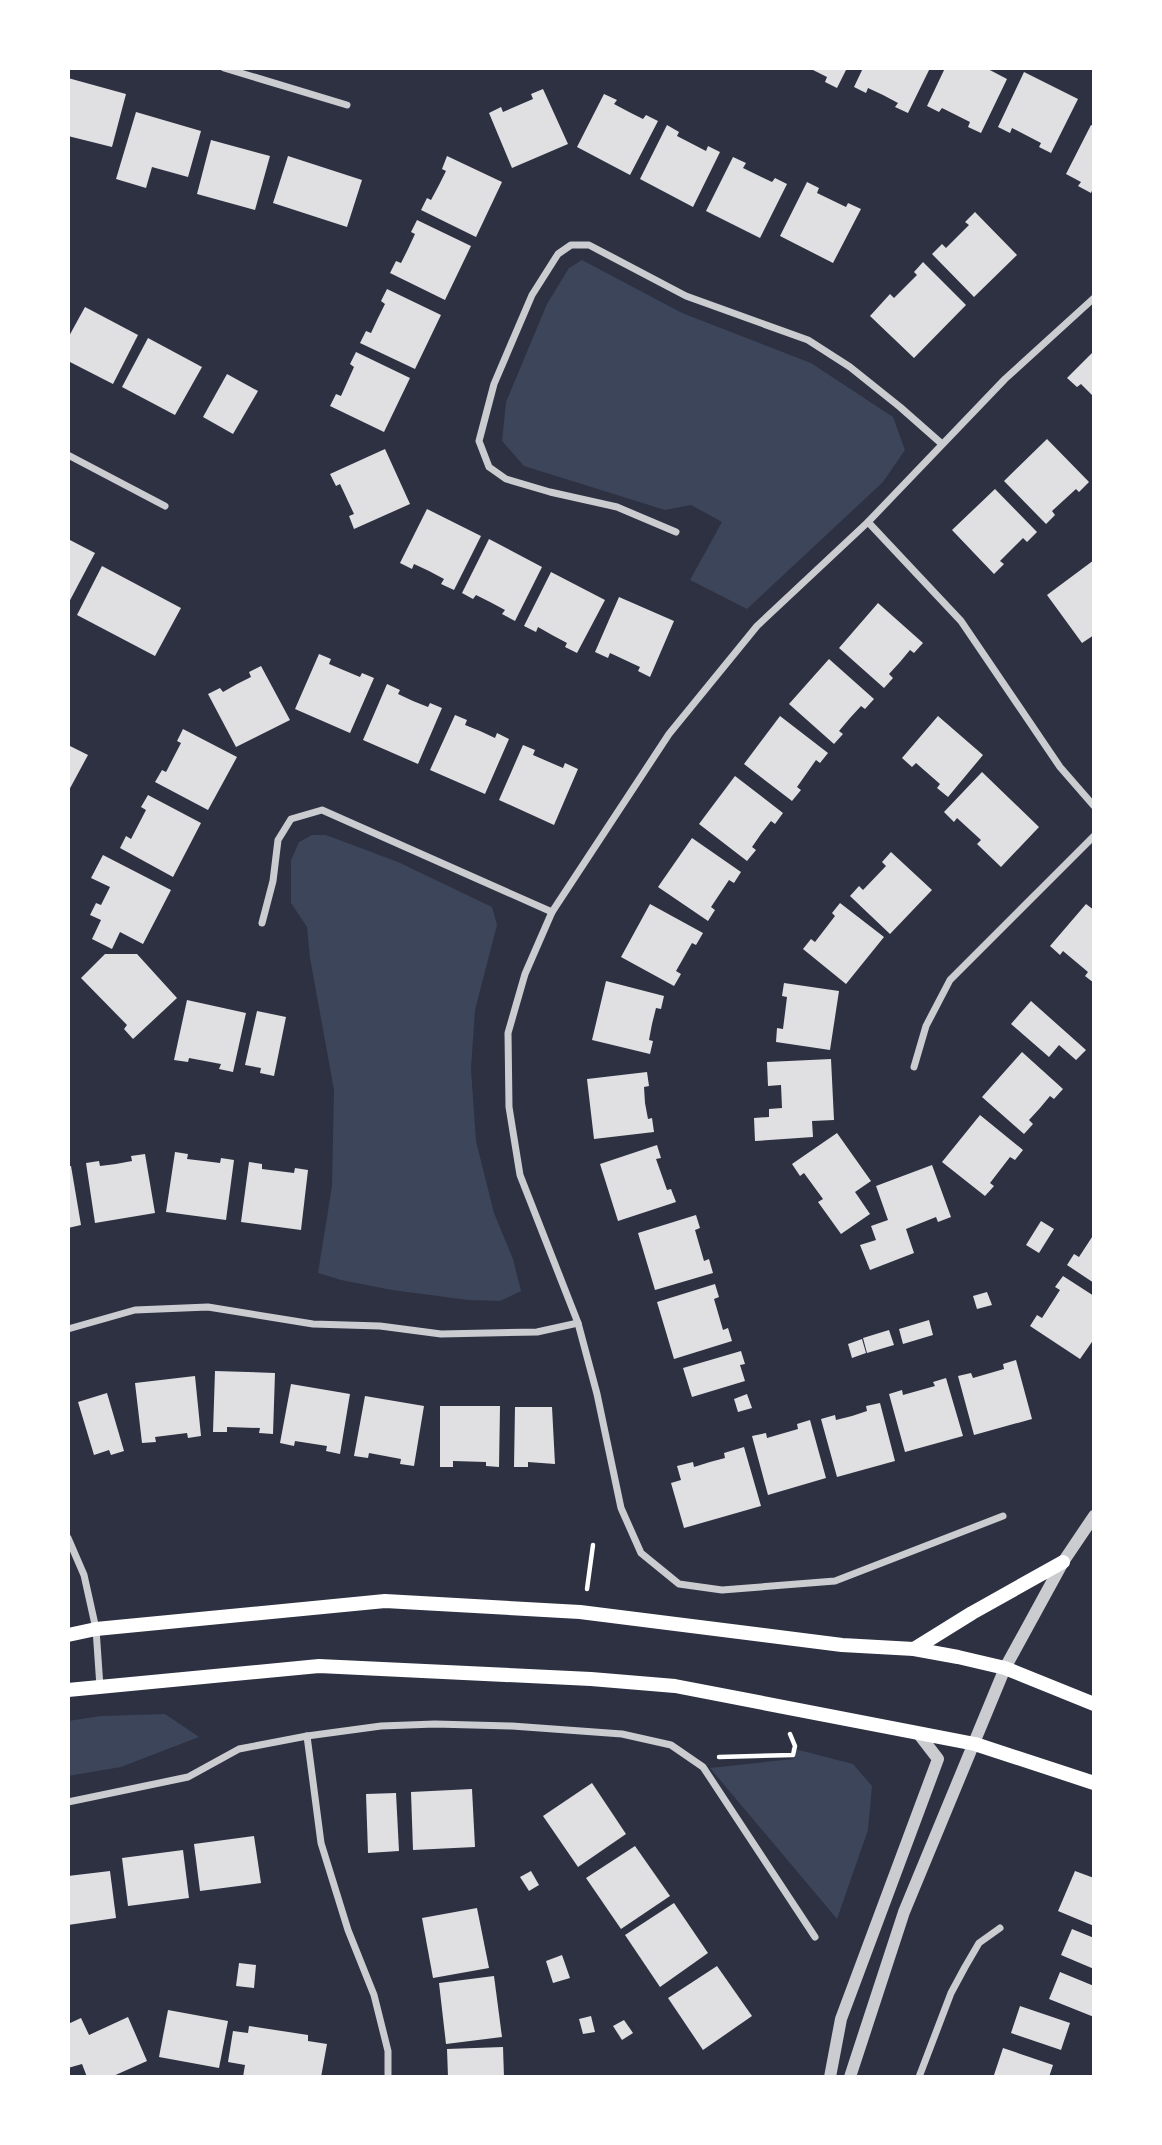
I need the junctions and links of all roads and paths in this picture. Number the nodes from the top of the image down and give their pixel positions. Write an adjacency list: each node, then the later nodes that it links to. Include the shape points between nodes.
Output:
1 (223, 68): 2 (street)
2 (347, 104)
3 (1094, 298): 4 (street)
4 (942, 444): 7 (street); 8 (street, via 850,367 808,340 686,296 589,246 571,245 558,254 532,295 494,384 479,441 489,467 506,479 617,507)
5 (68, 455): 6 (street)
6 (165, 506)
7 (868, 522): 9 (street, via 961,621 1060,767); 11 (street, via 757,626 669,734)
8 (676, 532)
9 (1094, 806)
10 (1094, 836): 13 (street, via 950,980 926,1026)
11 (552, 912): 12 (street, via 322,810 291,819 278,840); 14 (street, via 524,974 508,1033 509,1107 520,1175)
12 (262, 923)
13 (914, 1067)
14 (578, 1323): 15 (street, via 537,1332 441,1334 313,1324 208,1307 135,1310); 16 (street, via 621,1508 641,1553 679,1584 722,1590 835,1581)
15 (68, 1329)
16 (1003, 1516)
17 (1094, 1516): 20 (street)
18 (68, 1538): 22 (street, via 84,1575)
19 (593, 1545): 21 (path)
20 (1063, 1562): 24 (main road); 25 (street)
21 (587, 1593)
22 (96, 1629): 23 (main road); 24 (main road, via 385,1601 580,1612 842,1645); 26 (street)
23 (68, 1636)
24 (914, 1649): 25 (main road)
25 (1005, 1668): 28 (main road); 32 (street)
26 (100, 1687): 27 (main road); 30 (main road, via 319,1666 591,1679 675,1686)
27 (68, 1690)
28 (1094, 1704)
29 (788, 1727): 33 (path, via 795,1746 793,1755)
30 (918, 1733): 32 (main road); 39 (street, via 938,1759 841,2019)
31 (307, 1736): 35 (street, via 239,1749 188,1777); 37 (street, via 394,1725 512,1726 622,1734 671,1745 703,1767); 38 (street, via 321,1843 374,1995 388,2051)
32 (975, 1744): 34 (main road); 40 (street, via 904,1912)
33 (718, 1757)
34 (1094, 1783)
35 (68, 1802)
36 (1000, 1927): 41 (street, via 979,1943 965,1966)
37 (815, 1937)
38 (388, 2077)
39 (830, 2077)
40 (850, 2077)
41 (919, 2077)

